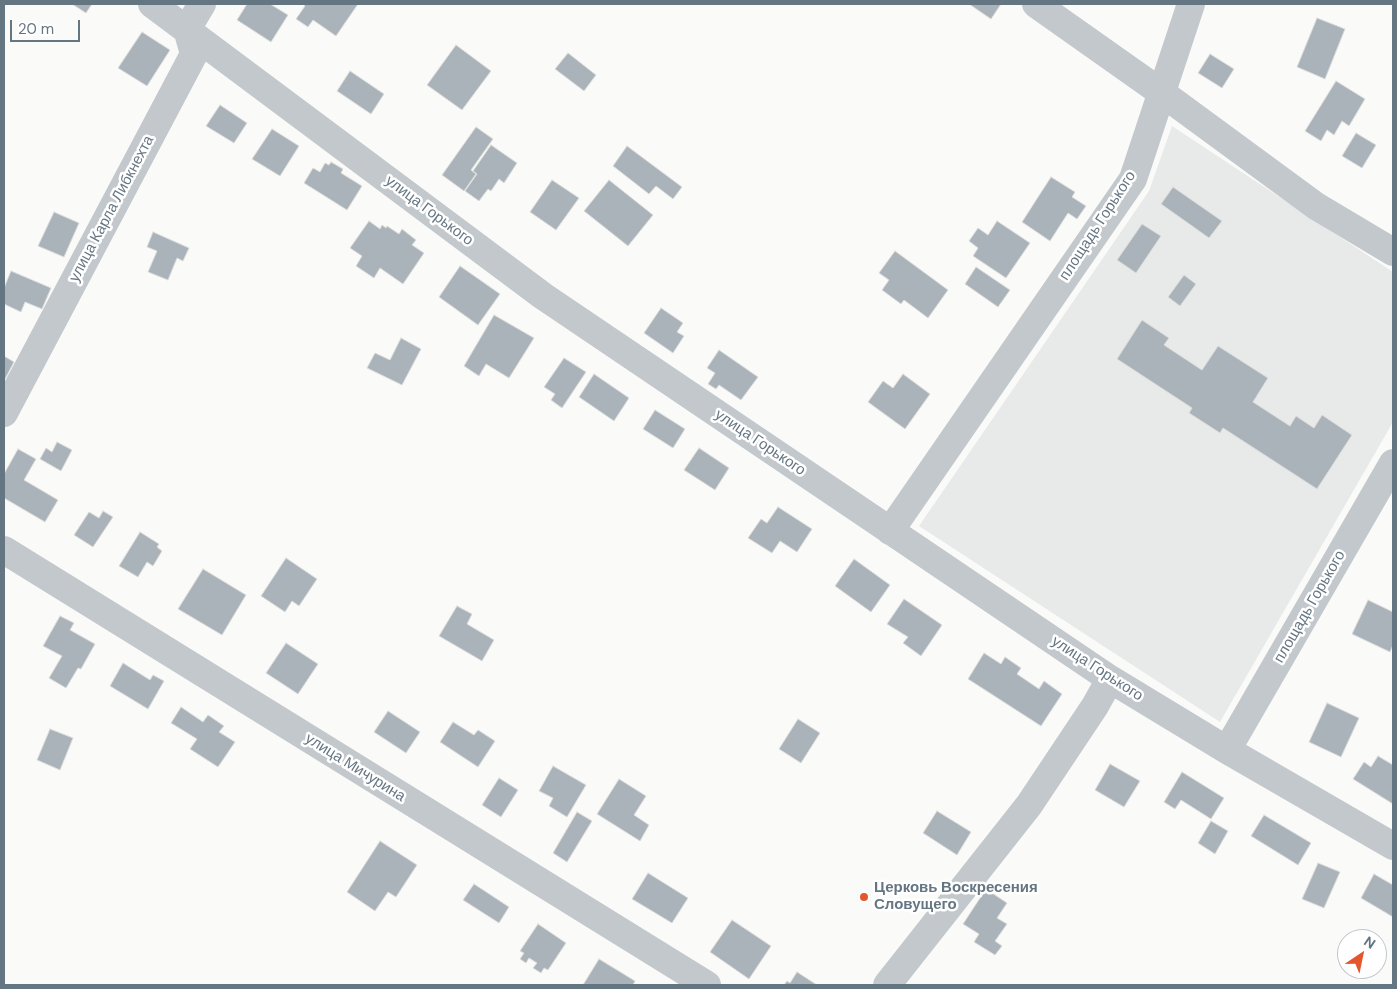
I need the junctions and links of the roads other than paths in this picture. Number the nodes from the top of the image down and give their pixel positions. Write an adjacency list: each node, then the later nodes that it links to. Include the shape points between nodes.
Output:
1 (152, 4): 5 (street, улица Горького)
2 (202, 4): 5 (street)
3 (1036, 4): 6 (street)
4 (1191, 4): 6 (street, площадь Горького)
5 (186, 29): 8 (street, улица Карла Либкнехта, via 194,54); 10 (street, улица Горького, via 543,296)
6 (1162, 93): 7 (street, via 1316,206); 10 (street, площадь Горького, via 1133,179)
7 (1393, 252)
8 (4, 413)
9 (1393, 463): 13 (street, площадь Горького)
10 (890, 531): 12 (street, улица Горького)
11 (4, 550): 15 (street, улица Мичурина)
12 (1110, 679): 13 (street, улица Горького); 16 (street, via 1029,805)
13 (1227, 750): 14 (street, улица Горького)
14 (1393, 846)
15 (707, 985)
16 (887, 985)

